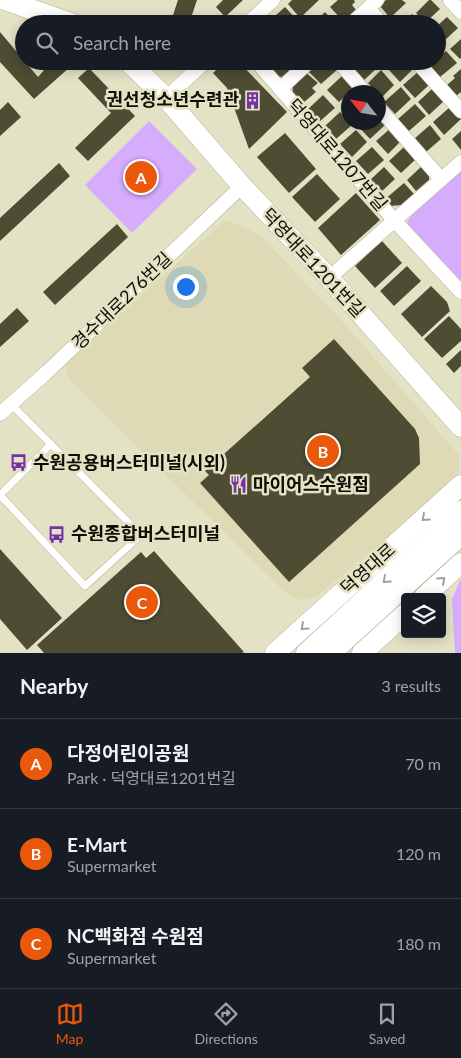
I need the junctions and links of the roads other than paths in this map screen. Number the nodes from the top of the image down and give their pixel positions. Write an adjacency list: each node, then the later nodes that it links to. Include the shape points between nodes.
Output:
1 (5, 0): 6 (main road)
2 (273, 0): 7 (street)
3 (450, 0): 5 (street)
4 (372, 4): 8 (street)
5 (461, 12)
6 (48, 15)
7 (257, 15)
8 (360, 15)
9 (137, 70): 17 (main road, 덕영대로1201번길)
10 (196, 70): 17 (street)
11 (264, 70): 16 (street, 덕영대로1207번길)
12 (300, 70): 16 (street, 덕영대로1207번길)
13 (346, 70): 15 (street)
14 (424, 70): 18 (street)
15 (359, 85)
16 (280, 89): 23 (street, 덕영대로1207번길)
17 (166, 98): 22 (main road, 덕영대로1201번길)
18 (461, 110)
19 (386, 117): 21 (street)
20 (461, 162): 21 (street, 덕영대로1207번길)
21 (441, 179): 23 (street, 덕영대로1207번길)
22 (242, 186): 24 (main road, 덕영대로1201번길); 26 (street, 경수대로276번길)
23 (394, 220): 24 (street); 25 (street, 덕영대로1207번길)
24 (329, 278): 28 (main road, 덕영대로1201번길)
25 (461, 292)
26 (11, 404): 27 (street, 경수대로276번길); 29 (lane)
27 (0, 414)
28 (461, 427)
29 (51, 444): 31 (lane); 31 (lane, via 141,535 85,586)
30 (461, 485): 38 (main road, 덕영대로, one-way to 38)
31 (0, 495)
32 (461, 512): 39 (main road, one-way to 39)
33 (461, 535): 40 (main road)
34 (461, 563): 35 (main road, one-way to 34)
35 (428, 593)
36 (401, 618): 37 (main road)
37 (372, 650)
38 (275, 653)
39 (306, 653)
40 (331, 653)

